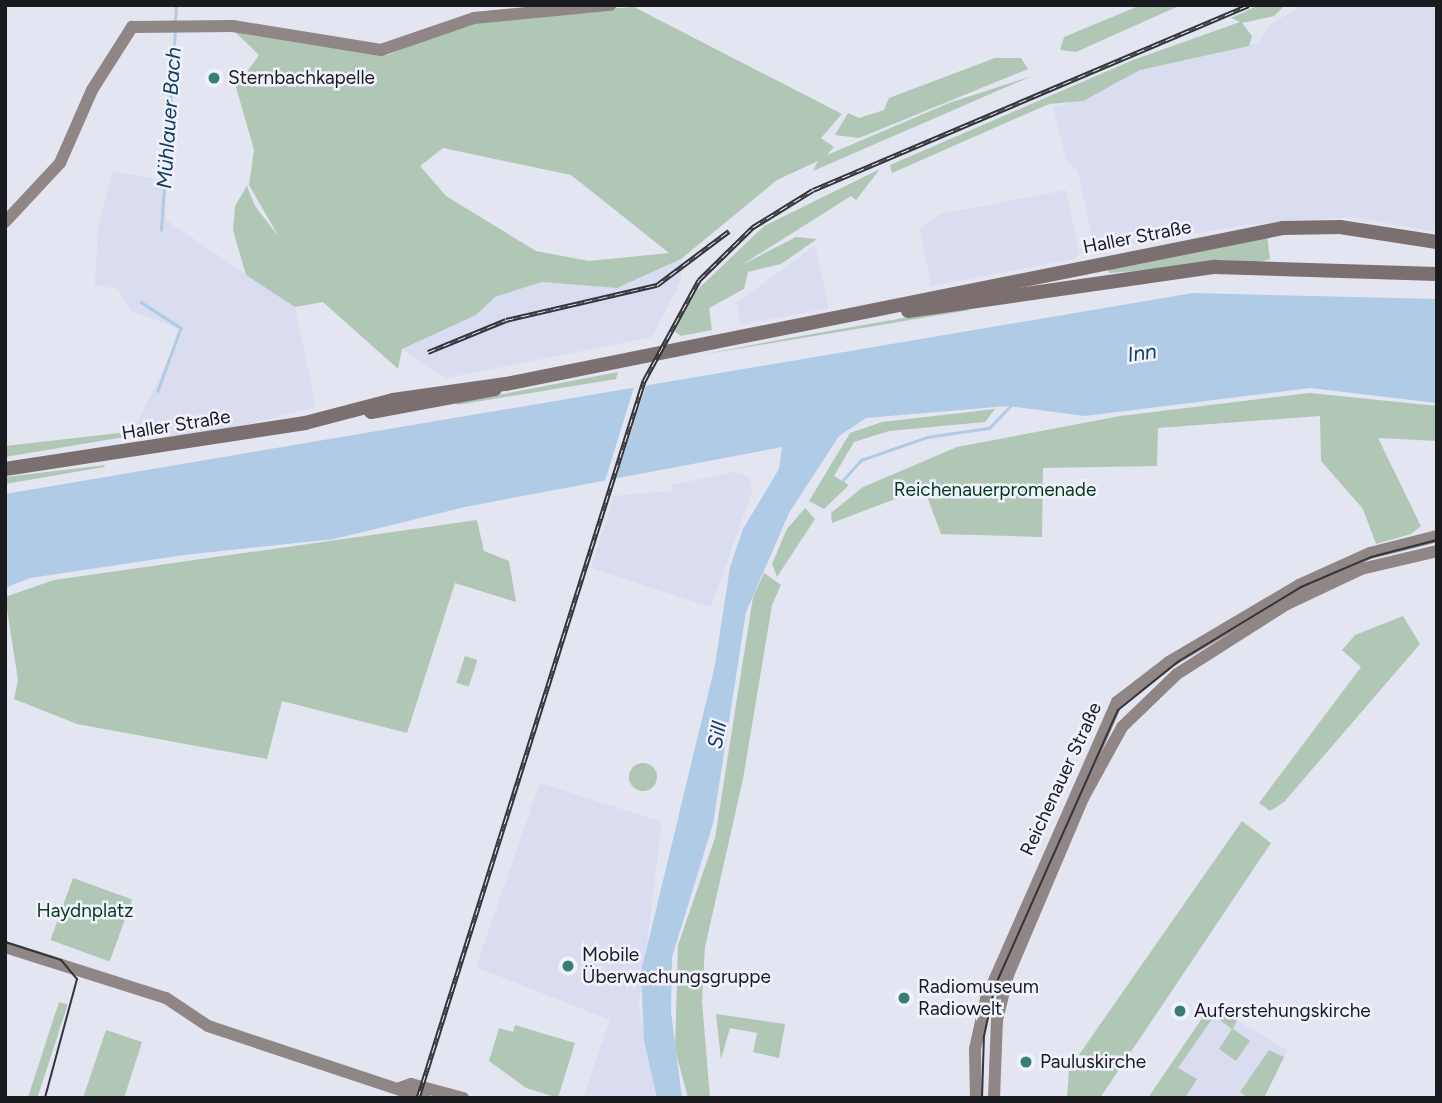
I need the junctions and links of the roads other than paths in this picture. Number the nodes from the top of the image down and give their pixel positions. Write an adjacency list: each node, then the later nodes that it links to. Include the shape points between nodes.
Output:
1 (610, 5): 2 (street, via 474,18 381,50 226,26 132,27 92,90 60,163)
2 (5, 222)
3 (1437, 242): 5 (main road, Haller Straße, via 1340,227 1283,229)
4 (1437, 274): 5 (main road, Haller Straße, via 1215,267)
5 (848, 318): 6 (main road, Haller Straße, via 506,384 454,400)
6 (5, 469)
7 (1437, 536): 8 (street, Reichenauer Straße)
8 (1415, 540): 10 (street); 15 (street, Reichenauer Straße, via 1363,555 1286,591 1117,702 985,999 975,1049)
9 (1437, 551): 10 (street, Reichenauer Straße)
10 (1409, 556): 16 (street, Reichenauer Straße, via 1345,575 1273,612 1177,674 1119,731 1008,975 997,1020)
11 (5, 947): 12 (street, via 166,998 213,1029)
12 (400, 1088): 13 (street); 14 (street, via 411,1084)
13 (424, 1098)
14 (463, 1098)
15 (976, 1098)
16 (994, 1098)

